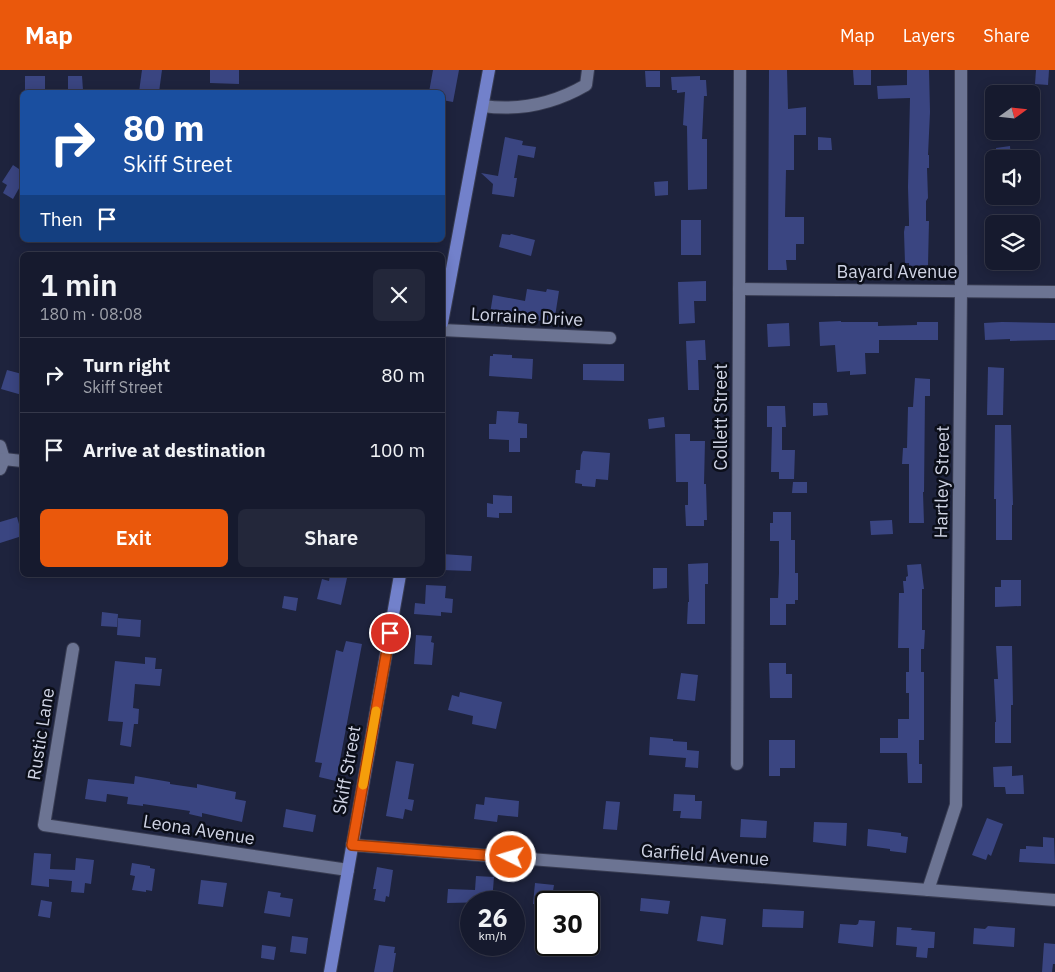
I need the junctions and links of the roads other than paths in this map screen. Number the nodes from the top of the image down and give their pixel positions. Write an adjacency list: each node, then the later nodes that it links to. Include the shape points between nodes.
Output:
1 (490, 70): 5 (main road)
2 (588, 70): 5 (street, via 586,85 567,96 536,105 510,108)
3 (740, 70): 6 (street, Collett Street)
4 (961, 70): 7 (street, Hartley Street)
5 (483, 106): 9 (main road)
6 (739, 289): 7 (street, Bayard Avenue); 17 (street, Collett Street)
7 (961, 290): 8 (street, Bayard Avenue); 21 (street, Hartley Street, via 956,805)
8 (1055, 292)
9 (445, 307)
10 (445, 330): 11 (street, Lorraine Drive)
11 (610, 338)
12 (0, 446): 14 (street)
13 (20, 462): 14 (street)
14 (2, 464)
15 (400, 577): 19 (main road, Skiff Street)
16 (73, 649): 18 (street, Rustic Lane)
17 (736, 764)
18 (44, 825): 20 (street, Leona Avenue)
19 (352, 845): 20 (main road, Skiff Street); 21 (street, Garfield Avenue)
20 (348, 870): 23 (main road, Skiff Street)
21 (928, 890): 22 (street, Garfield Avenue)
22 (1055, 900)
23 (330, 972)

